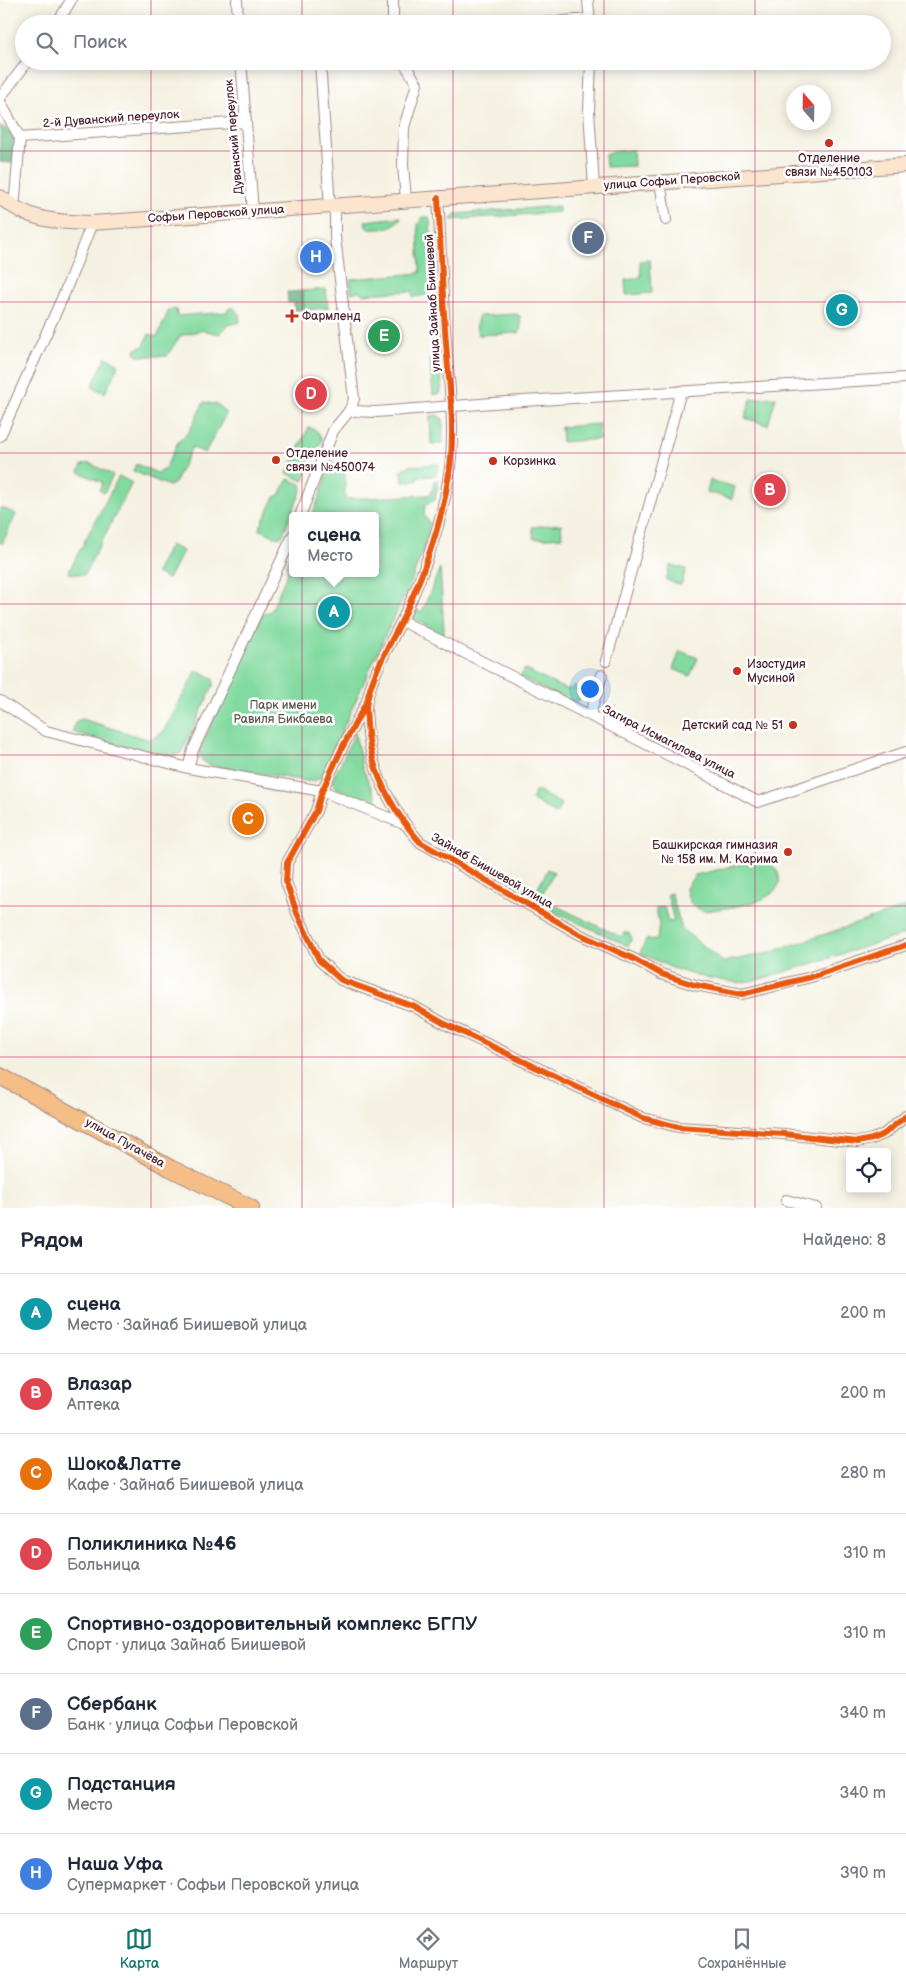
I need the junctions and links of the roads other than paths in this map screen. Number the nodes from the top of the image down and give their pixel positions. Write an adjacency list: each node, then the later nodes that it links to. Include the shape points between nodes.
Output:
1 (71, 0): 5 (street)
2 (237, 0): 6 (street)
3 (393, 0): 7 (street)
4 (588, 0): 8 (street)
5 (62, 15)
6 (238, 15)
7 (393, 15)
8 (589, 15)
9 (21, 70): 14 (street)
10 (242, 70): 16 (street, Дуванский переулок)
11 (321, 70): 24 (street)
12 (408, 70): 23 (street, via 417,84 404,127)
13 (591, 70): 20 (street)
14 (0, 98)
15 (0, 102): 17 (street)
16 (245, 122): 17 (street, 2-й Дуванский переулок); 26 (street, Дуванский переулок)
17 (20, 138): 25 (street)
18 (906, 165): 19 (main road, улица Софьи Перовской)
19 (660, 182): 20 (main road, улица Софьи Перовской); 27 (street)
20 (594, 187): 22 (main road, улица Софьи Перовской)
21 (0, 197): 25 (main road, Софьи Перовской улица)
22 (438, 198): 23 (main road, Софьи Перовской улица); 31 (street, улица Зайнаб Биишевой)
23 (406, 200): 24 (main road, Софьи Перовской улица)
24 (333, 206): 26 (main road, Софьи Перовской улица); 32 (street, via 354,399)
25 (14, 208): 28 (main road, Софьи Перовской улица, via 56,222)
26 (253, 211): 28 (main road, Софьи Перовской улица)
27 (666, 220)
28 (92, 223): 33 (street)
29 (906, 378): 30 (street)
30 (681, 391): 31 (street); 37 (street)
31 (451, 406): 32 (street); 36 (street, Зайнаб Биишевой улица, via 449,474 439,521)
32 (351, 411): 34 (street, via 334,431)
33 (0, 436)
34 (302, 512)
35 (289, 544): 43 (street, via 193,750)
36 (402, 621): 40 (street, Зайнаб Биишевой улица, via 376,673); 41 (street, Загира Исмагилова улица)
37 (606, 661)
38 (602, 675): 41 (street)
39 (0, 701): 43 (street, Зайнаб Биишевой улица, via 46,731)
40 (366, 703): 44 (street); 45 (street, Зайнаб Биишевой улица, via 371,751 384,787)
41 (590, 715): 42 (street, Загира Исмагилова улица, via 758,802)
42 (906, 752)
43 (188, 768): 44 (street, Зайнаб Биишевой улица)
44 (322, 791): 45 (street, Зайнаб Биишевой улица); 48 (street, via 316,812 287,863 286,882 319,960 341,980 413,1006 643,1118 678,1127 858,1142 884,1134)
45 (404, 824): 46 (street, Зайнаб Биишевой улица, via 420,842 578,934 661,974 695,985 742,994 812,977)
46 (906, 945)
47 (0, 1076): 50 (main road, улица Пугачёва)
48 (906, 1116)
49 (786, 1200): 51 (street)
50 (251, 1208)
51 (816, 1208)

